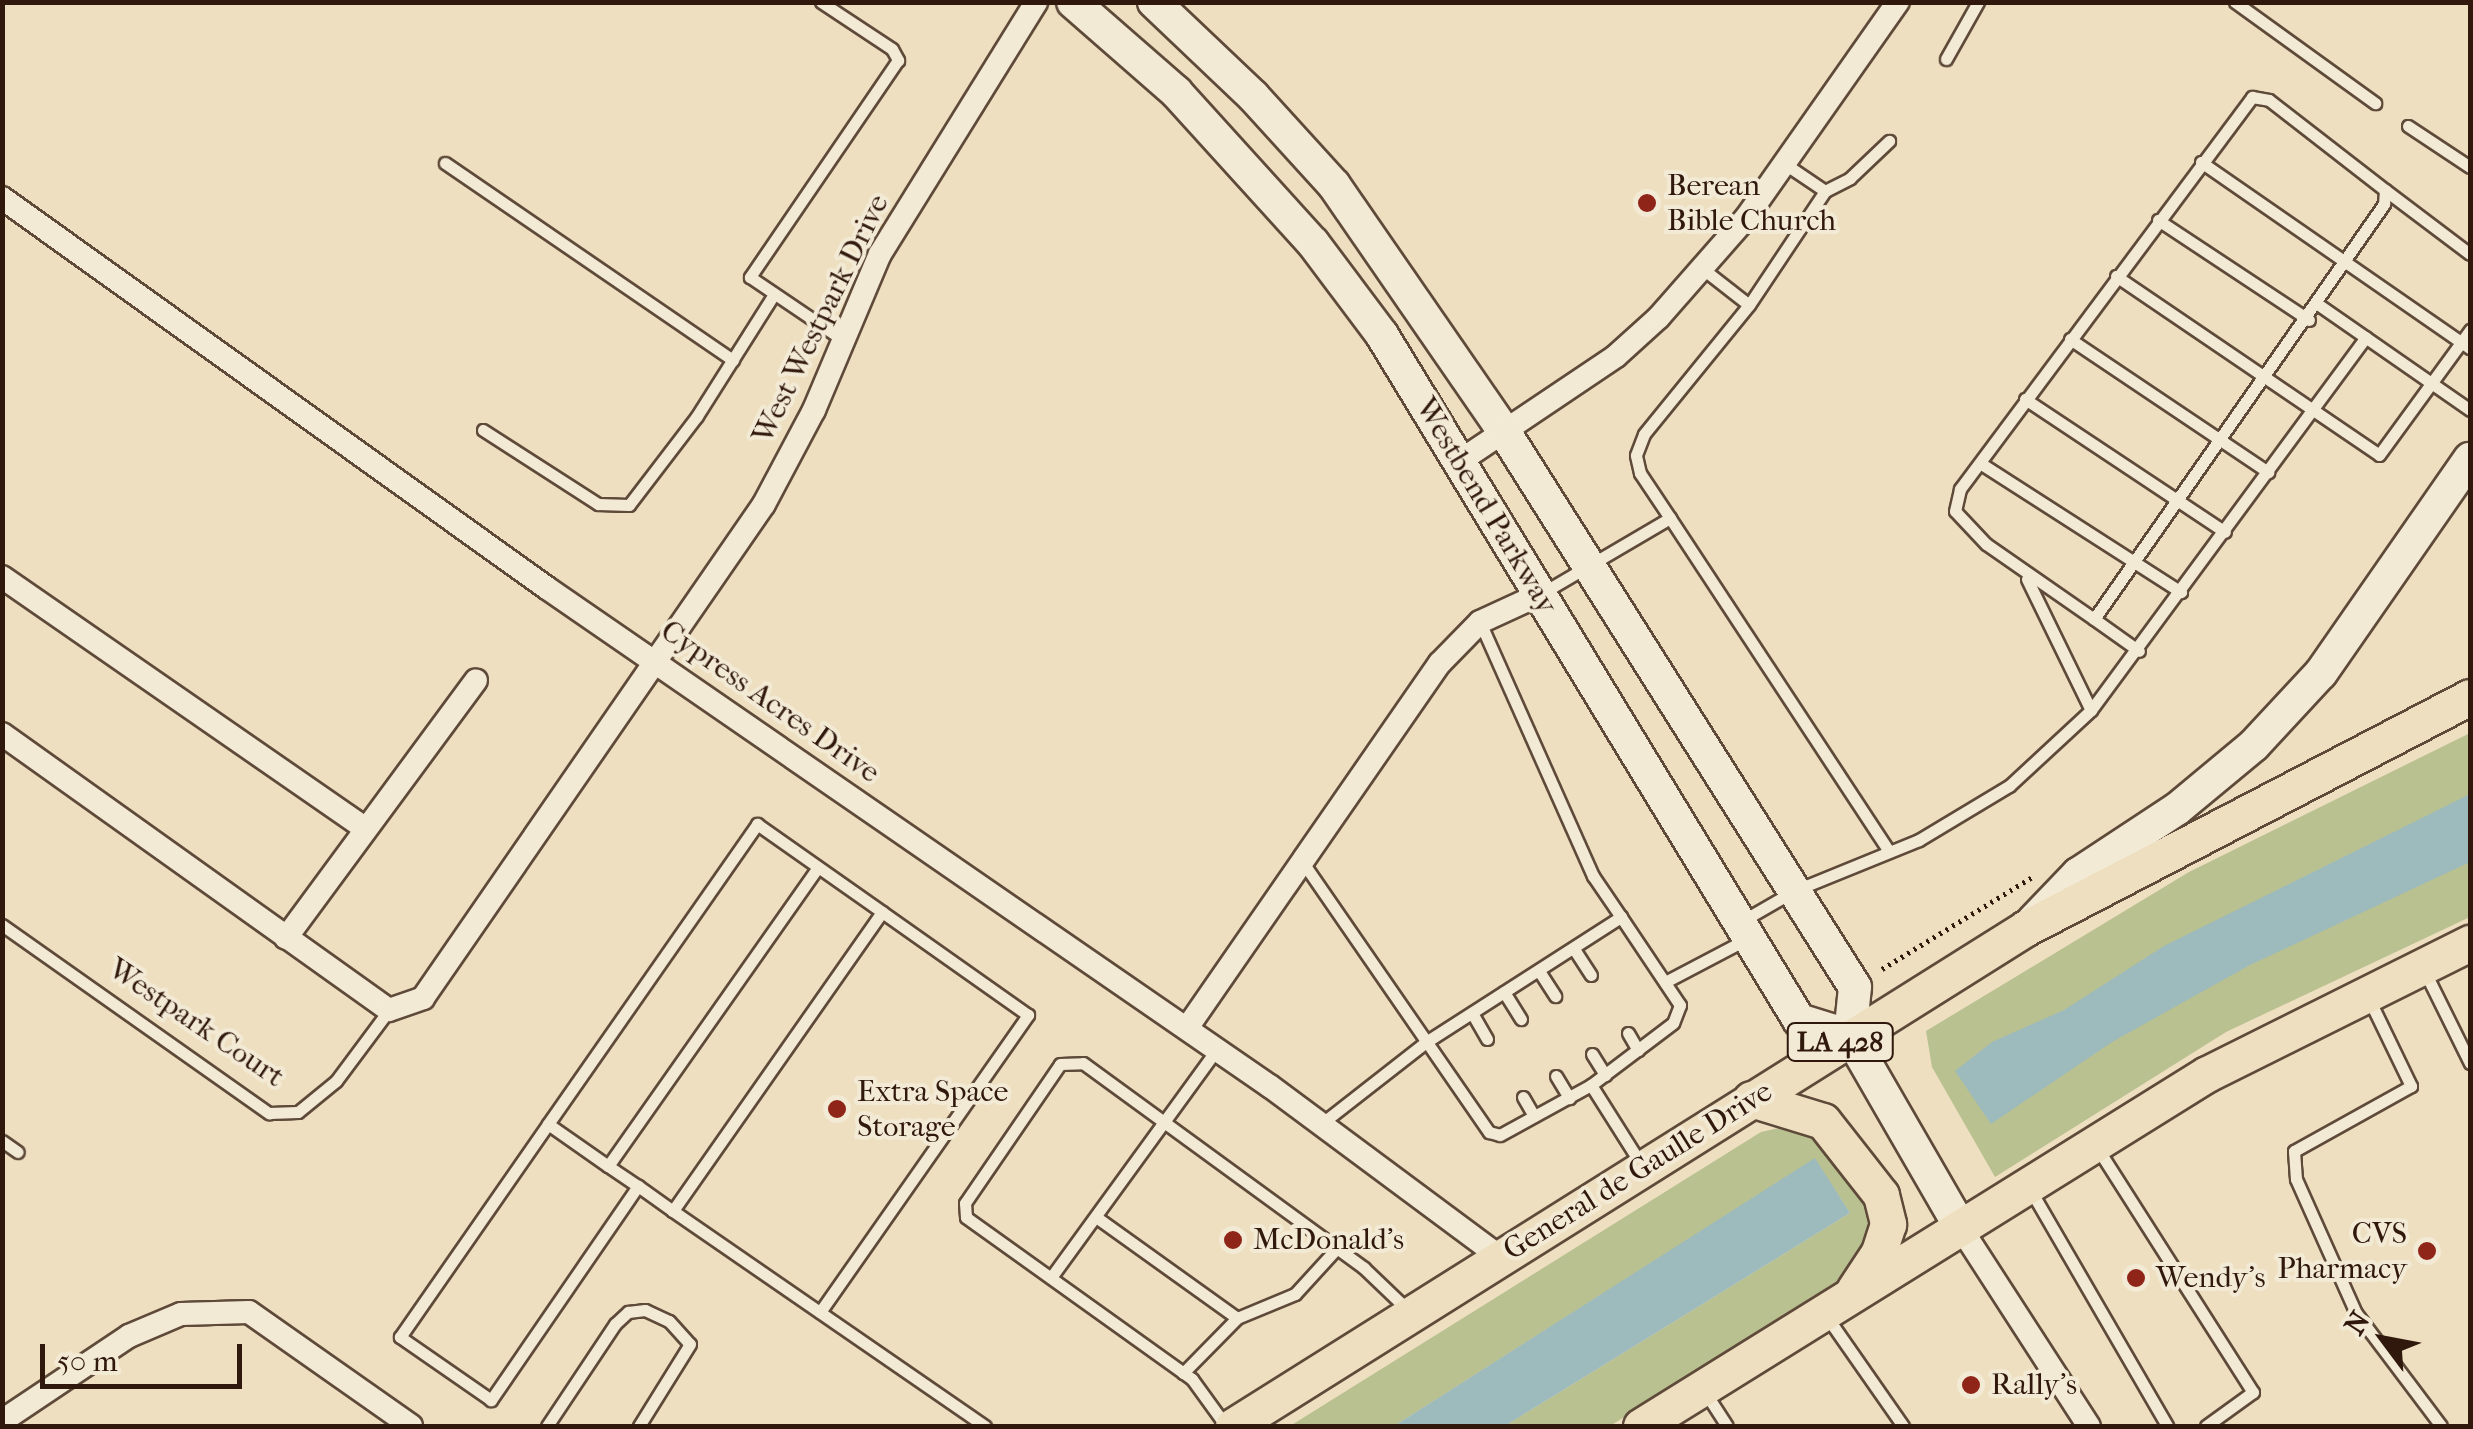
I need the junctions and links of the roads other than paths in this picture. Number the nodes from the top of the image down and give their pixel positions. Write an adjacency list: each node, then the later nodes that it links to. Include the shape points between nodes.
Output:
1 (821, 2): 24 (lane, via 892,48 898,60 750,277)
2 (1036, 2): 31 (street, West Westpark Drive, via 880,254)
3 (1073, 2): 43 (street, Westbend Parkway, via 1176,92 1301,228 1382,334)
4 (1154, 2): 40 (street, Westbend Parkway, via 1253,96 1334,186)
5 (1898, 2): 14 (street)
6 (1978, 2): 8 (lane)
7 (2235, 2): 9 (lane)
8 (1946, 59)
9 (2375, 102)
10 (2408, 126): 15 (lane)
11 (1889, 141): 16 (lane, via 1850,178)
12 (2201, 162): 17 (lane, via 2252,97 2268,100); 19 (lane); 21 (lane)
13 (445, 164): 33 (lane)
14 (1785, 164): 16 (lane); 22 (street)
15 (2470, 167)
16 (1824, 190): 25 (lane)
17 (2385, 190): 20 (lane); 21 (lane)
18 (2, 198): 58 (street, Cypress Acres Drive)
19 (2158, 220): 23 (lane); 27 (lane)
20 (2470, 254)
21 (2351, 260): 26 (lane); 32 (lane)
22 (1702, 269): 25 (lane); 40 (street, via 1616,356)
23 (2116, 276): 30 (lane); 34 (lane)
24 (774, 294): 31 (lane); 33 (lane)
25 (1749, 305): 47 (lane, via 1644,434 1636,455 1640,473)
26 (2319, 305): 27 (lane); 29 (lane)
27 (2308, 320): 34 (lane)
28 (2470, 330): 32 (lane)
29 (2366, 336): 35 (lane); 38 (lane)
30 (2070, 339): 36 (lane); 41 (lane)
31 (843, 340): 58 (street, West Westpark Drive, via 764,504)
32 (2466, 345): 35 (lane)
33 (733, 360): 39 (lane, via 646,488 615,510)
34 (2267, 378): 38 (lane); 41 (lane)
35 (2436, 383): 37 (lane); 38 (lane, via 2380,455)
36 (2025, 399): 44 (lane); 46 (lane)
37 (2470, 410)
38 (2313, 412): 45 (lane)
39 (483, 430)
40 (1505, 433): 43 (street); 50 (street, Westbend Parkway)
41 (2223, 440): 45 (lane); 46 (lane)
42 (2470, 459): 71 (street, via 2321,673 2254,745 2177,808 2078,874)
43 (1460, 461): 54 (street, Westbend Parkway)
44 (1980, 463): 49 (lane); 52 (lane, via 1960,490 1955,511)
45 (2268, 472): 48 (lane)
46 (2180, 500): 48 (lane); 49 (lane)
47 (1670, 518): 50 (lane); 64 (lane)
48 (2225, 532): 53 (lane)
49 (2134, 562): 53 (lane); 55 (lane)
50 (1590, 567): 54 (lane); 67 (street, Westbend Parkway)
51 (2, 577): 63 (street)
52 (2027, 578): 55 (lane); 61 (lane)
53 (2181, 592): 57 (lane)
54 (1540, 594): 56 (street); 72 (street, Westbend Parkway)
55 (2094, 619): 57 (lane)
56 (1480, 622): 65 (street, via 1440,663); 69 (lane, via 1593,876)
57 (2139, 651): 61 (lane)
58 (658, 660): 83 (street, Westpark Court, via 423,998); 86 (street, Cypress Acres Drive)
59 (476, 680): 63 (street)
60 (2470, 697): 71 (main road, General de Gaulle Drive / LA 428)
61 (2091, 710): 64 (lane, via 2009,786)
62 (2, 734): 73 (street)
63 (362, 827): 73 (street)
64 (1889, 852): 67 (lane)
65 (1304, 864): 86 (street); 91 (lane)
66 (818, 867): 68 (lane); 104 (lane, via 757,824); 109 (lane)
67 (1796, 890): 72 (lane); 88 (street, Westbend Parkway, via 1855,987)
68 (882, 912): 113 (lane); 120 (lane, via 1028,1015)
69 (1622, 916): 75 (lane); 79 (lane)
70 (2, 925): 83 (lane, Westpark Court, via 269,1113 298,1112 324,1091)
71 (2026, 928): 88 (main road, General de Gaulle Drive / LA 428)
72 (1744, 930): 79 (lane); 88 (street, Westbend Parkway, via 1799,1020)
73 (286, 938): 83 (street)
74 (2470, 944): 76 (main road)
75 (1574, 948): 77 (lane); 78 (lane)
76 (2421, 965): 80 (main road); 89 (lane)
77 (1539, 970): 81 (lane); 82 (lane)
78 (1591, 974)
79 (1665, 982): 93 (lane, via 1680,1005 1673,1023)
80 (2365, 991): 107 (main road, via 2253,1048); 137 (lane, via 2412,1086 2294,1151 2296,1179 2356,1314)
81 (1504, 992): 84 (lane); 85 (lane)
82 (1555, 996)
83 (389, 1010)
84 (1472, 1013): 90 (lane); 91 (lane)
85 (1521, 1020)
86 (1187, 1028): 92 (street, Cypress Acres Drive)
87 (1628, 1033): 93 (lane)
88 (1850, 1036): 101 (main road, General de Gaulle Drive / LA 428); 115 (street)
89 (2465, 1036): 95 (lane)
90 (1488, 1038)
91 (1426, 1042): 102 (lane, via 1489,1132 1500,1135); 105 (lane)
92 (1216, 1049): 103 (lane); 105 (street, Cypress Acres Drive)
93 (1638, 1050): 96 (lane)
94 (1592, 1054): 96 (lane)
95 (2470, 1063)
96 (1605, 1075): 98 (lane)
97 (1556, 1076): 100 (lane)
98 (1592, 1085): 100 (lane); 110 (lane)
99 (1522, 1097): 102 (lane)
100 (1569, 1098): 102 (lane)
101 (1751, 1099): 110 (main road, General de Gaulle Drive / LA 428); 119 (main road, via 1823,1121 1881,1195 1888,1224 1879,1252)
102 (1534, 1116)
103 (1165, 1122): 114 (lane); 116 (lane); 118 (lane, via 1083,1063 1060,1064 965,1203 975,1224)
104 (548, 1124): 109 (lane); 111 (lane, via 400,1337 491,1400)
105 (1321, 1124): 117 (street, Cypress Acres Drive)
106 (2, 1141): 108 (lane)
107 (2095, 1144): 112 (main road); 136 (lane, via 2253,1392)
108 (18, 1152)
109 (608, 1166): 111 (lane)
110 (1643, 1167): 117 (main road, General de Gaulle Drive / LA 428)
111 (638, 1186): 113 (lane)
112 (2028, 1187): 115 (main road); 135 (lane)
113 (674, 1211): 120 (lane)
114 (1096, 1216): 118 (lane); 122 (lane)
115 (1962, 1230): 119 (main road); 134 (street)
116 (1337, 1248): 121 (lane); 122 (lane, via 1295,1294)
117 (1501, 1258): 121 (main road, General de Gaulle Drive / LA 428)
118 (1052, 1276): 123 (lane)
119 (1836, 1307): 124 (main road); 133 (lane)
120 (820, 1312): 129 (lane)
121 (1412, 1314): 130 (main road, General de Gaulle Drive / LA 428)
122 (1237, 1318): 123 (lane)
123 (1183, 1373): 130 (lane)
124 (1686, 1403): 131 (main road); 132 (lane)
125 (2, 1422): 126 (street, via 129,1336 181,1314 249,1312)
126 (411, 1426)
127 (546, 1426): 128 (lane, via 615,1324 628,1312 645,1310 668,1321 690,1344)
128 (639, 1426)
129 (986, 1426)
130 (1230, 1426)
131 (1641, 1426)
132 (1726, 1426)
133 (1903, 1426)
134 (2090, 1426)
135 (2167, 1426)
136 (2206, 1426)
137 (2441, 1426)

